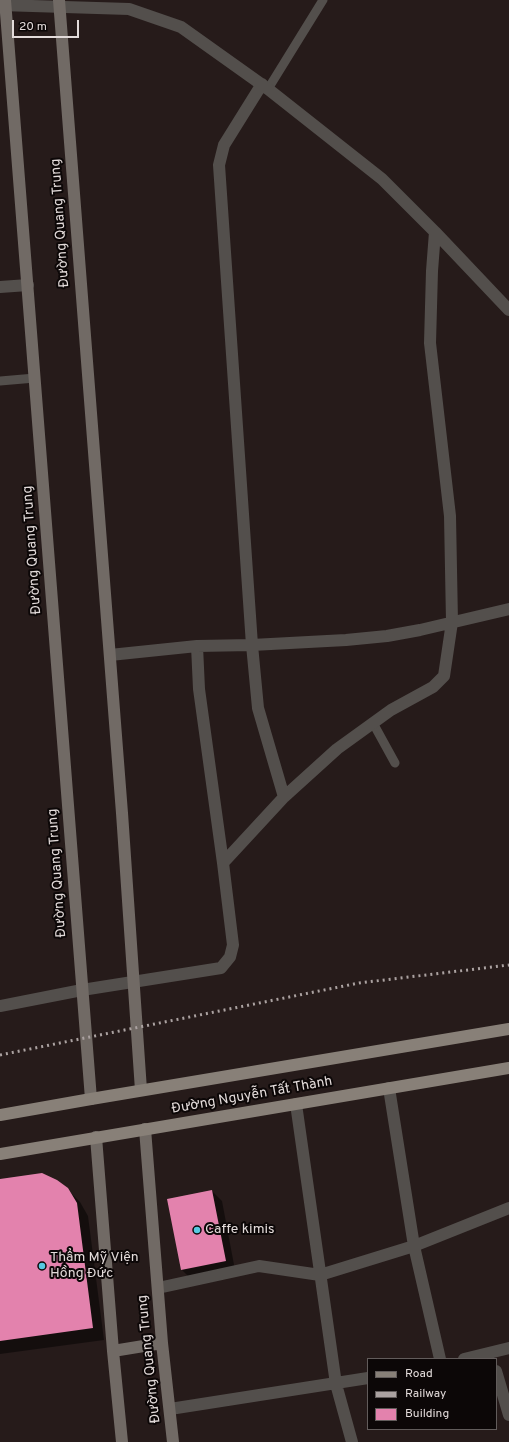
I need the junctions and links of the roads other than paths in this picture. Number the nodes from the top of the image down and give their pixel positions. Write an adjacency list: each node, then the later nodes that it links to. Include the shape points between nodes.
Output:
1 (323, 0): 4 (lane)
2 (3, 4): 3 (street); 6 (main road, Đường Quang Trung)
3 (59, 4): 4 (street, via 129,9 181,27); 15 (main road, Đường Quang Trung)
4 (265, 87): 5 (street, via 382,179); 13 (street, via 224,145 219,165)
5 (435, 232): 8 (street); 12 (street, via 430,343 450,516)
6 (28, 285): 7 (street); 9 (main road, Đường Quang Trung)
7 (0, 287)
8 (509, 310)
9 (35, 378): 10 (lane); 21 (main road, Đường Quang Trung)
10 (0, 381)
11 (509, 609): 12 (street)
12 (452, 622): 13 (street, via 387,636); 16 (street, via 444,676 434,687 391,710)
13 (252, 645): 14 (street); 18 (street, via 258,708)
14 (197, 646): 15 (street); 19 (street, via 199,689)
15 (110, 655): 20 (main road, Đường Quang Trung)
16 (373, 723): 17 (lane); 18 (street, via 337,749)
17 (396, 763)
18 (284, 797): 19 (street)
19 (223, 863): 20 (street, via 233,945 230,957 221,968)
20 (134, 981): 21 (street); 26 (main road, Đường Quang Trung)
21 (82, 990): 22 (street); 27 (main road, Đường Quang Trung)
22 (0, 1006)
23 (509, 1029): 26 (main road, Đường Nguyễn Tất Thành)
24 (509, 1068): 25 (main road, Đường Nguyễn Tất Thành)
25 (389, 1088): 28 (main road, Đường Nguyễn Tất Thành); 34 (street)
26 (141, 1090): 27 (main road, Đường Nguyễn Tất Thành)
27 (91, 1099): 29 (main road, Đường Nguyễn Tất Thành)
28 (296, 1104): 30 (main road, Đường Nguyễn Tất Thành); 35 (street)
29 (0, 1115)
30 (145, 1129): 31 (main road, Đường Nguyễn Tất Thành); 36 (main road, Đường Quang Trung)
31 (96, 1137): 32 (main road, Đường Nguyễn Tất Thành); 39 (main road)
32 (0, 1154)
33 (509, 1208): 34 (street)
34 (414, 1246): 35 (street); 41 (street)
35 (320, 1275): 36 (street, via 259,1266); 45 (street)
36 (158, 1288): 37 (main road, Đường Quang Trung)
37 (162, 1343): 39 (main road); 46 (main road, Đường Quang Trung)
38 (509, 1348): 40 (street)
39 (113, 1352): 48 (main road)
40 (492, 1356): 42 (street)
41 (440, 1358)
42 (473, 1358)
43 (497, 1373): 47 (street)
44 (367, 1378): 45 (street)
45 (336, 1384): 46 (street); 50 (street)
46 (170, 1409): 49 (main road, Đường Quang Trung)
47 (509, 1415)
48 (122, 1442)
49 (173, 1442)
50 (352, 1442)

